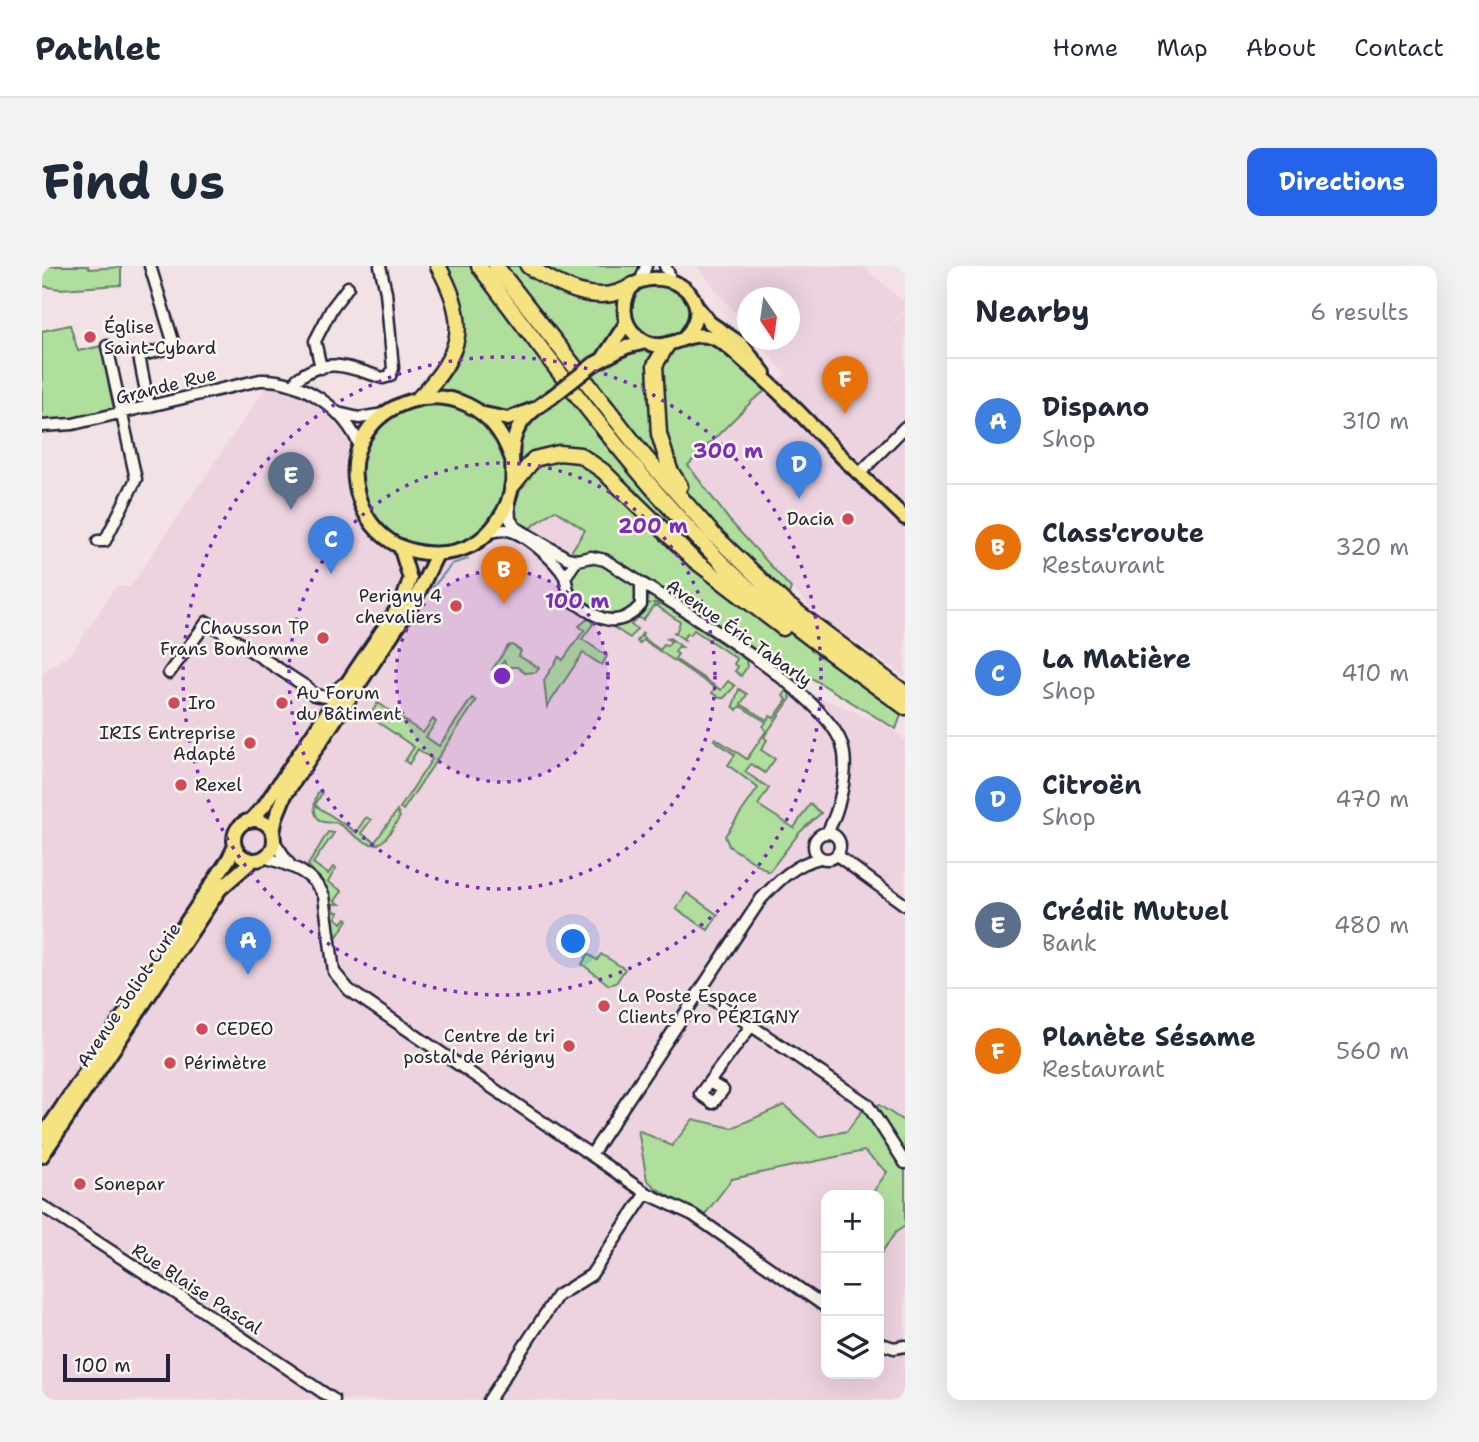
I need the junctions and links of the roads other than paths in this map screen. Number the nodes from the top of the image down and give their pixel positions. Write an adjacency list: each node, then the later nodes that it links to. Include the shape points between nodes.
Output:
1 (150, 266): 21 (street, via 173,341 165,349 139,356)
2 (380, 266): 17 (street, via 393,368 390,376 383,378 355,367)
3 (438, 266): 20 (highway, via 456,305 459,326 453,354)
4 (479, 266): 46 (highway, via 639,472 708,549 781,616)
5 (496, 266): 35 (highway, via 646,458)
6 (528, 266): 8 (highway, via 593,295 615,295)
7 (667, 270): 8 (main road); 10 (main road, via 688,285)
8 (640, 276): 11 (main road, via 625,303)
9 (348, 287): 17 (street, via 315,341)
10 (697, 307): 12 (main road); 18 (main road, via 710,323 741,344)
11 (626, 322): 13 (main road); 16 (main road)
12 (686, 336): 14 (main road); 18 (main road, via 704,335 722,342)
13 (646, 342): 14 (main road); 16 (main road)
14 (667, 345): 35 (highway, via 655,365 659,434 670,470)
15 (107, 346): 24 (street)
16 (598, 361): 22 (main road, bridge)
17 (321, 368): 19 (street, via 308,370)
18 (770, 382): 31 (main road)
19 (295, 386): 21 (street, Grande Rue, via 260,380); 23 (street, Grande Rue)
20 (419, 398): 25 (main road); 26 (main road, via 463,402)
21 (149, 407): 24 (street, Grande Rue)
22 (534, 409): 26 (main road, via 508,419); 30 (main road, via 516,431)
23 (338, 413): 25 (street, Grande Rue, via 359,418); 29 (street, Grande Rue)
24 (121, 414): 27 (street, Grande Rue); 36 (street, via 135,479 105,541)
25 (384, 414): 29 (main road)
26 (483, 414): 30 (main road, via 500,432)
27 (42, 426)
28 (905, 427): 31 (street)
29 (360, 447): 37 (main road, via 355,474 363,511 384,537)
30 (510, 457): 32 (main road)
31 (860, 473): 33 (main road)
32 (511, 491): 34 (main road, via 499,520); 39 (street, Avenue Éric Tabarly, via 508,511 515,527); 46 (highway, via 534,459 559,453 580,455 742,598 870,688)
33 (905, 518)
34 (487, 533): 38 (main road, via 471,545); 40 (street, via 512,531 561,568)
35 (713, 534): 46 (highway, via 783,602)
36 (98, 541)
37 (400, 546): 38 (main road); 45 (main road, via 409,572 407,593)
38 (437, 554): 49 (main road, via 415,600 285,795)
39 (577, 560): 40 (street); 41 (street, Avenue Éric Tabarly, via 605,560)
40 (565, 577): 43 (street, via 570,599 608,620 621,621)
41 (641, 584): 42 (street, Avenue Éric Tabarly); 43 (street)
42 (669, 602): 43 (street); 48 (street, Avenue Éric Tabarly, via 792,685 836,731 845,765)
43 (641, 604)
44 (169, 673): 45 (street, via 207,622 314,695 329,696)
45 (351, 676): 47 (main road)
46 (905, 702)
47 (250, 821): 49 (main road, via 264,823); 50 (main road, via 236,832)
48 (832, 835): 51 (street, via 819,836); 52 (street, via 841,846)
49 (273, 837): 54 (main road, via 273,847); 56 (street)
50 (235, 846): 54 (main road, via 242,856); 61 (main road, Avenue Joliot Curie)
51 (814, 848): 53 (street); 55 (street)
52 (838, 854): 53 (street); 57 (street)
53 (820, 858): 55 (street)
54 (259, 859): 56 (street); 63 (main road, Avenue Joliot Curie, via 220,889)
55 (807, 861): 58 (street, via 783,876 761,899)
56 (290, 865): 62 (street, via 319,885 334,972 349,990)
57 (905, 905)
58 (700, 991): 59 (street); 62 (street)
59 (751, 1026): 60 (street); 64 (street, via 867,1104)
60 (709, 1082)
61 (42, 1137)
62 (591, 1155): 65 (street)
63 (42, 1156)
64 (905, 1163)
65 (646, 1193): 67 (street, via 693,1215); 71 (street, via 591,1275 557,1296)
66 (42, 1206): 70 (street, Rue Blaise Pascal)
67 (821, 1304)
68 (884, 1345): 69 (street)
69 (905, 1346)
70 (334, 1400)
71 (489, 1400)

